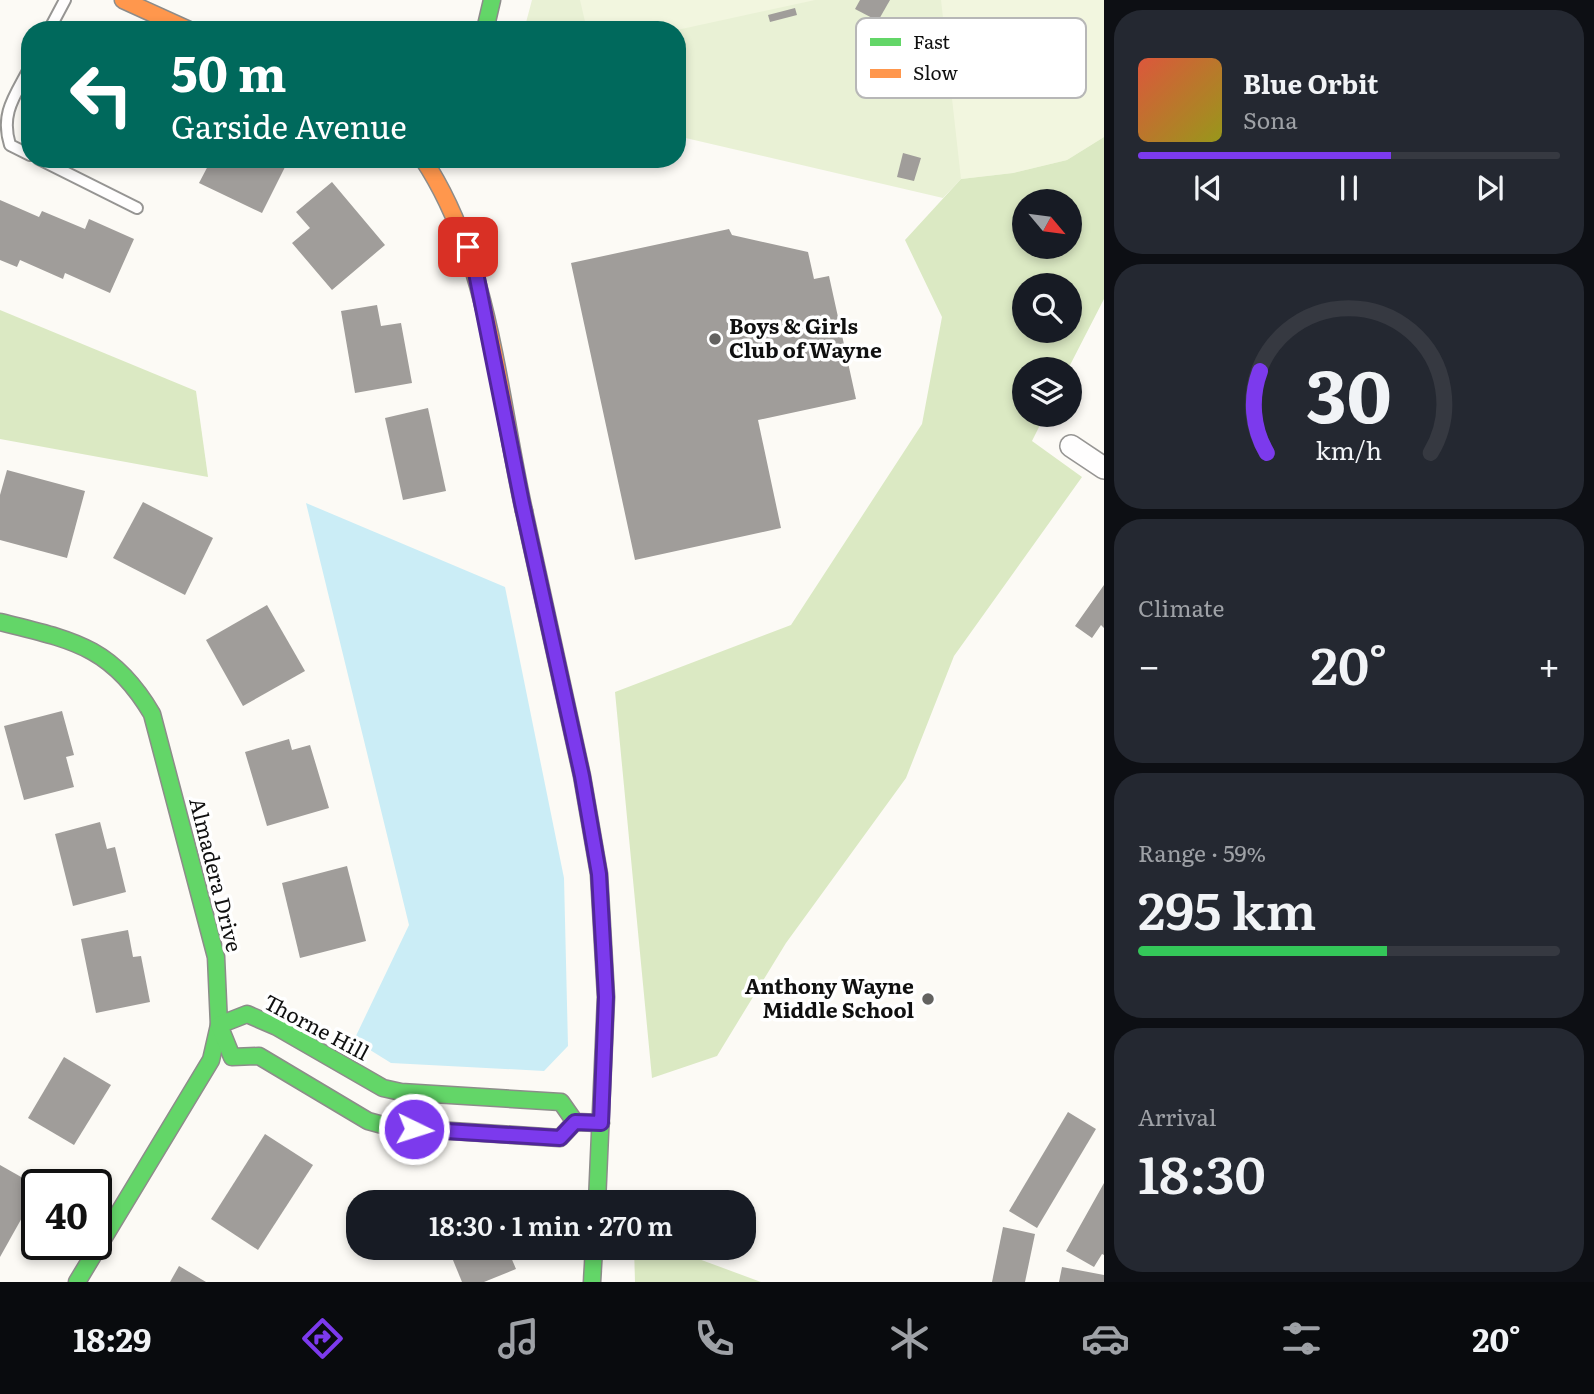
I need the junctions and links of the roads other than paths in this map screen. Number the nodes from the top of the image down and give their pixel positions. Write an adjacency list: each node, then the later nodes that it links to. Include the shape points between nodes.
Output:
1 (65, 0): 4 (lane)
2 (123, 0): 5 (street)
3 (492, 0): 6 (street)
4 (54, 21)
5 (169, 21)
6 (487, 21)
7 (21, 84): 8 (lane, via 4,126 10,145)
8 (21, 150)
9 (57, 168): 13 (lane)
10 (429, 168): 12 (street)
11 (451, 170): 12 (street)
12 (445, 192): 19 (street, via 475,268 599,874 606,997)
13 (137, 208)
14 (1071, 446): 15 (street)
15 (1104, 468)
16 (0, 622): 17 (street, Almadera Drive, via 91,649 129,676 142,694 152,714 216,957)
17 (219, 1026): 18 (street, Thorne Hill, via 247,1014 383,1088 561,1102); 18 (street, via 232,1057 259,1056 368,1121 390,1127 560,1138); 22 (street, Almadera Drive, via 205,1071)
18 (575, 1122): 19 (street)
19 (601, 1123): 20 (street)
20 (598, 1190)
21 (593, 1260): 23 (street)
22 (77, 1282)
23 (592, 1282)

